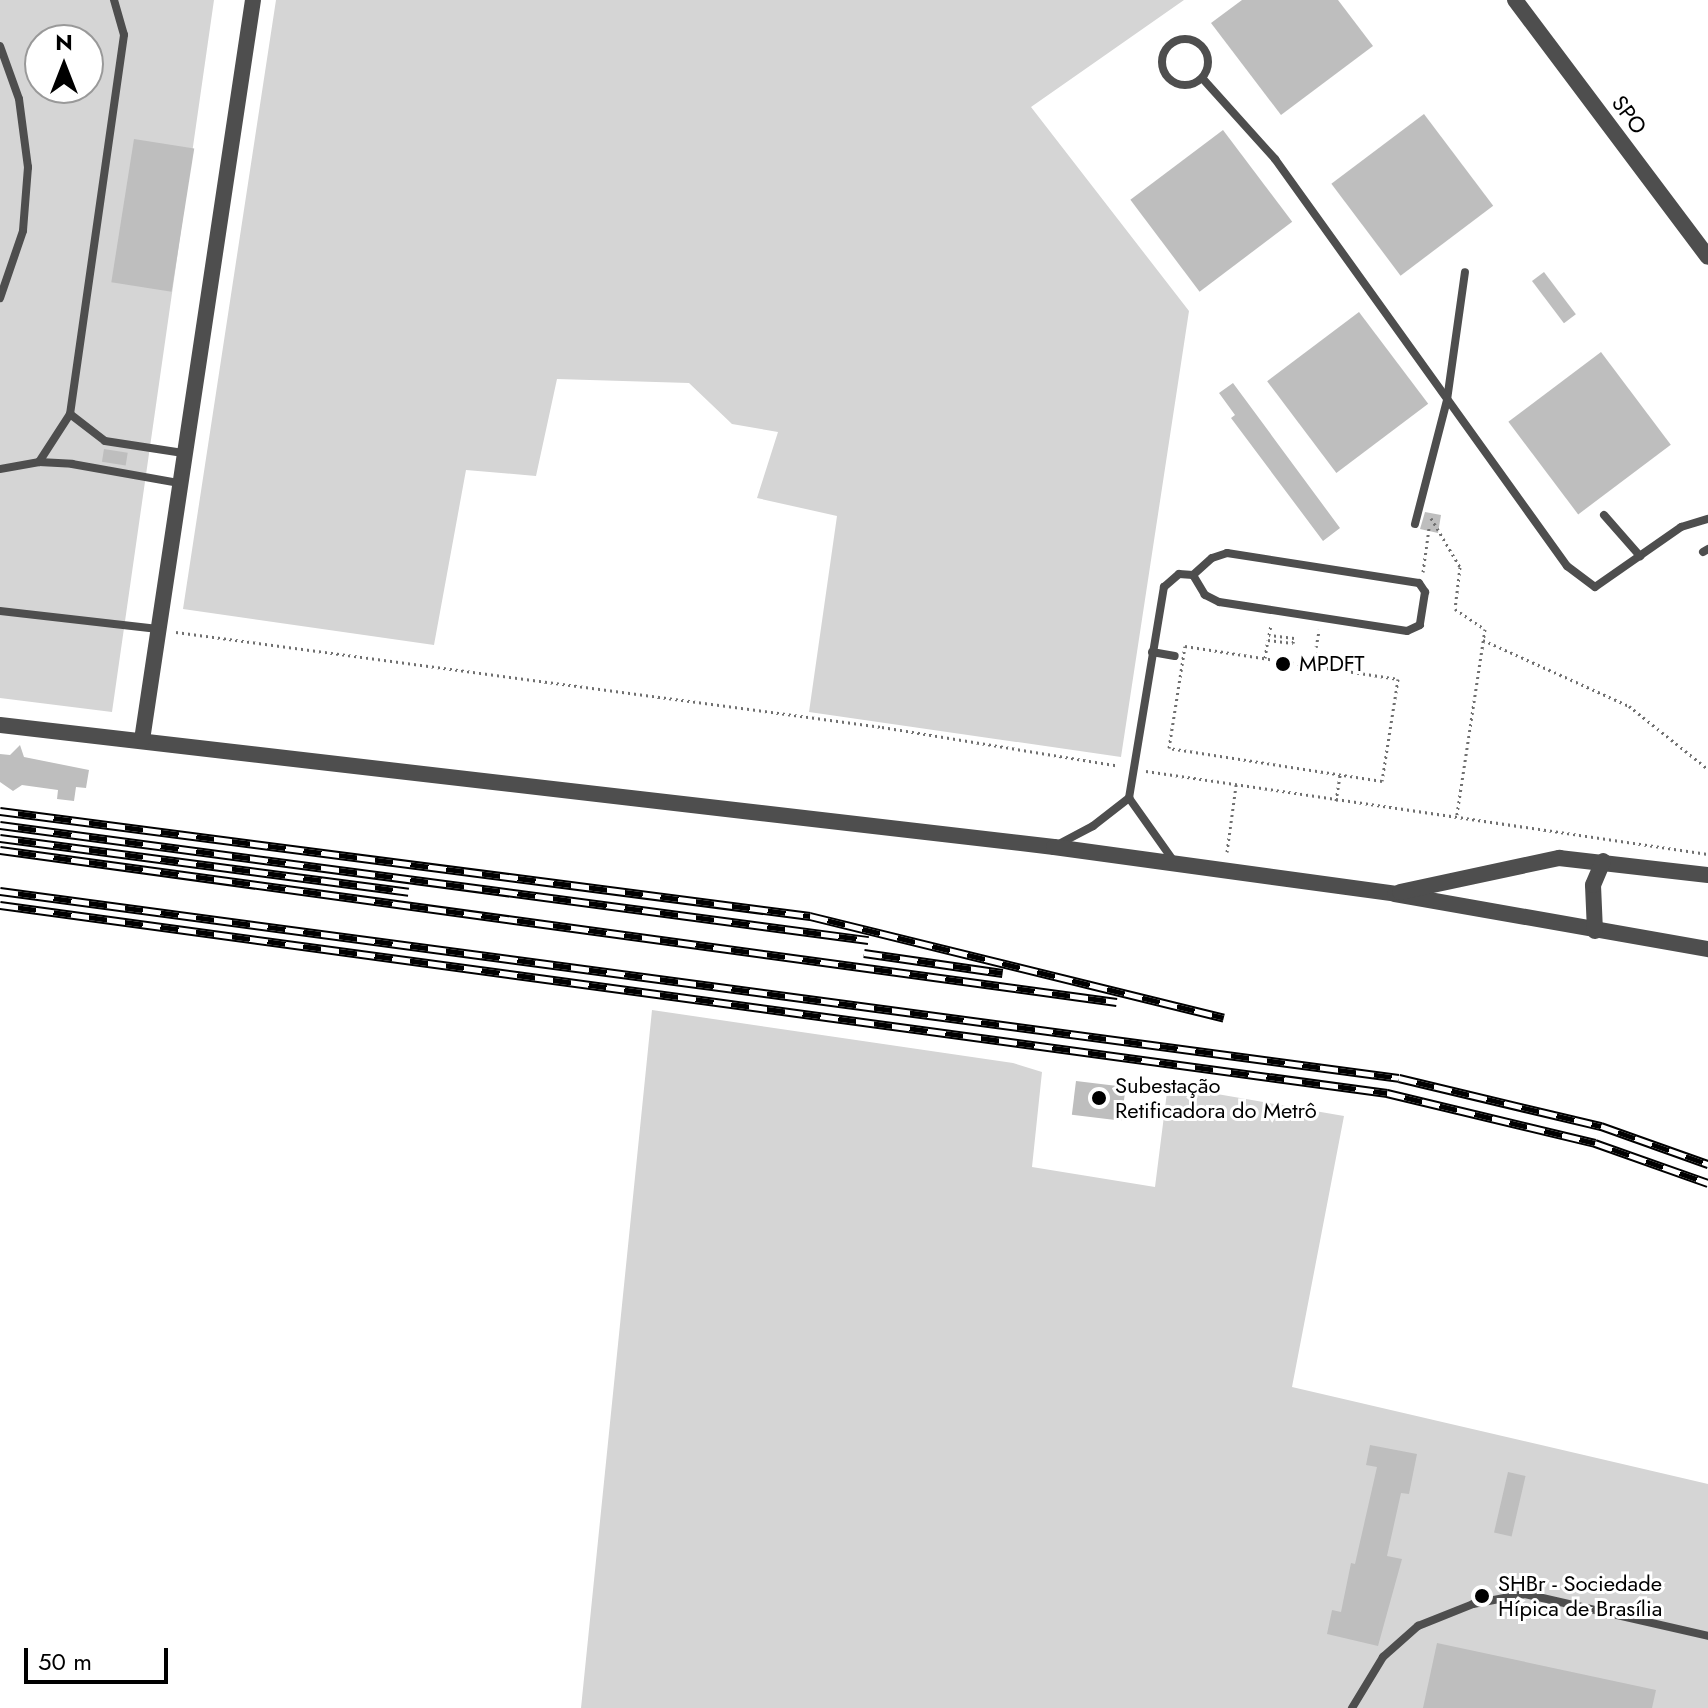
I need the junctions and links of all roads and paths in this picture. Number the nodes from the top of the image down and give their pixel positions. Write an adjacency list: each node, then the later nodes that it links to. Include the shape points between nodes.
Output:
1 (114, 0): 10 (lane, via 124,35)
2 (253, 0): 11 (street)
3 (1515, 0): 6 (street, SPO)
4 (0, 46): 8 (lane, via 19,99 28,167 23,231)
5 (1203, 79): 5 (lane, via 1189,86 1174,83 1164,72 1162,55 1173,42 1190,38 1204,47 1210,63); 9 (lane, via 1275,159)
6 (1706, 249)
7 (1465, 272): 9 (lane)
8 (0, 298)
9 (1447, 400): 15 (lane); 20 (lane, via 1567,566 1595,587)
10 (70, 414): 11 (lane, via 105,441); 12 (lane)
11 (183, 453): 14 (street)
12 (39, 462): 13 (lane); 14 (lane)
13 (0, 469)
14 (179, 483): 25 (street)
15 (1420, 503): 17 (path); 19 (lane)
16 (1604, 515): 20 (lane)
17 (1430, 517): 22 (path); 27 (path, via 1460,567 1455,609 1485,629)
18 (1708, 519): 20 (lane, via 1681,527)
19 (1415, 524)
20 (1640, 556)
21 (1193, 575): 22 (lane, via 1227,553); 24 (lane, via 1205,595 1219,602); 28 (lane, via 1179,574 1164,587)
22 (1419, 583): 24 (lane, via 1425,592 1415,630)
23 (0, 611): 25 (lane)
24 (1273, 611): 30 (path, via 1269,635 1294,638 1293,643 1268,640)
25 (158, 629): 33 (street); 34 (path, via 882,727)
26 (1318, 636): 31 (path)
27 (1483, 640): 35 (path, via 1629,706); 40 (path)
28 (1152, 652): 29 (lane); 34 (lane)
29 (1175, 656)
30 (1265, 658): 31 (path); 36 (path, via 1185,646 1169,748)
31 (1313, 665): 36 (path, via 1398,679 1382,781)
32 (0, 725): 33 (street)
33 (142, 740): 41 (street)
34 (1134, 769): 37 (path); 38 (lane)
35 (1708, 769)
36 (1340, 775): 39 (path)
37 (1236, 785): 39 (path); 45 (path)
38 (1129, 798): 41 (lane); 44 (lane)
39 (1336, 801): 40 (path)
40 (1457, 815): 42 (path)
41 (1054, 847): 44 (street)
42 (1708, 854)
43 (1603, 861): 46 (street); 47 (street, via 1538,860); 48 (street, via 1593,885)
44 (1176, 863): 45 (street)
45 (1224, 870): 47 (street)
46 (1708, 875)
47 (1395, 894): 48 (street)
48 (1595, 931): 49 (street)
49 (1708, 949)
50 (1708, 1636): 51 (lane, via 1525,1594 1473,1604 1418,1626 1383,1657)
51 (1352, 1708)

